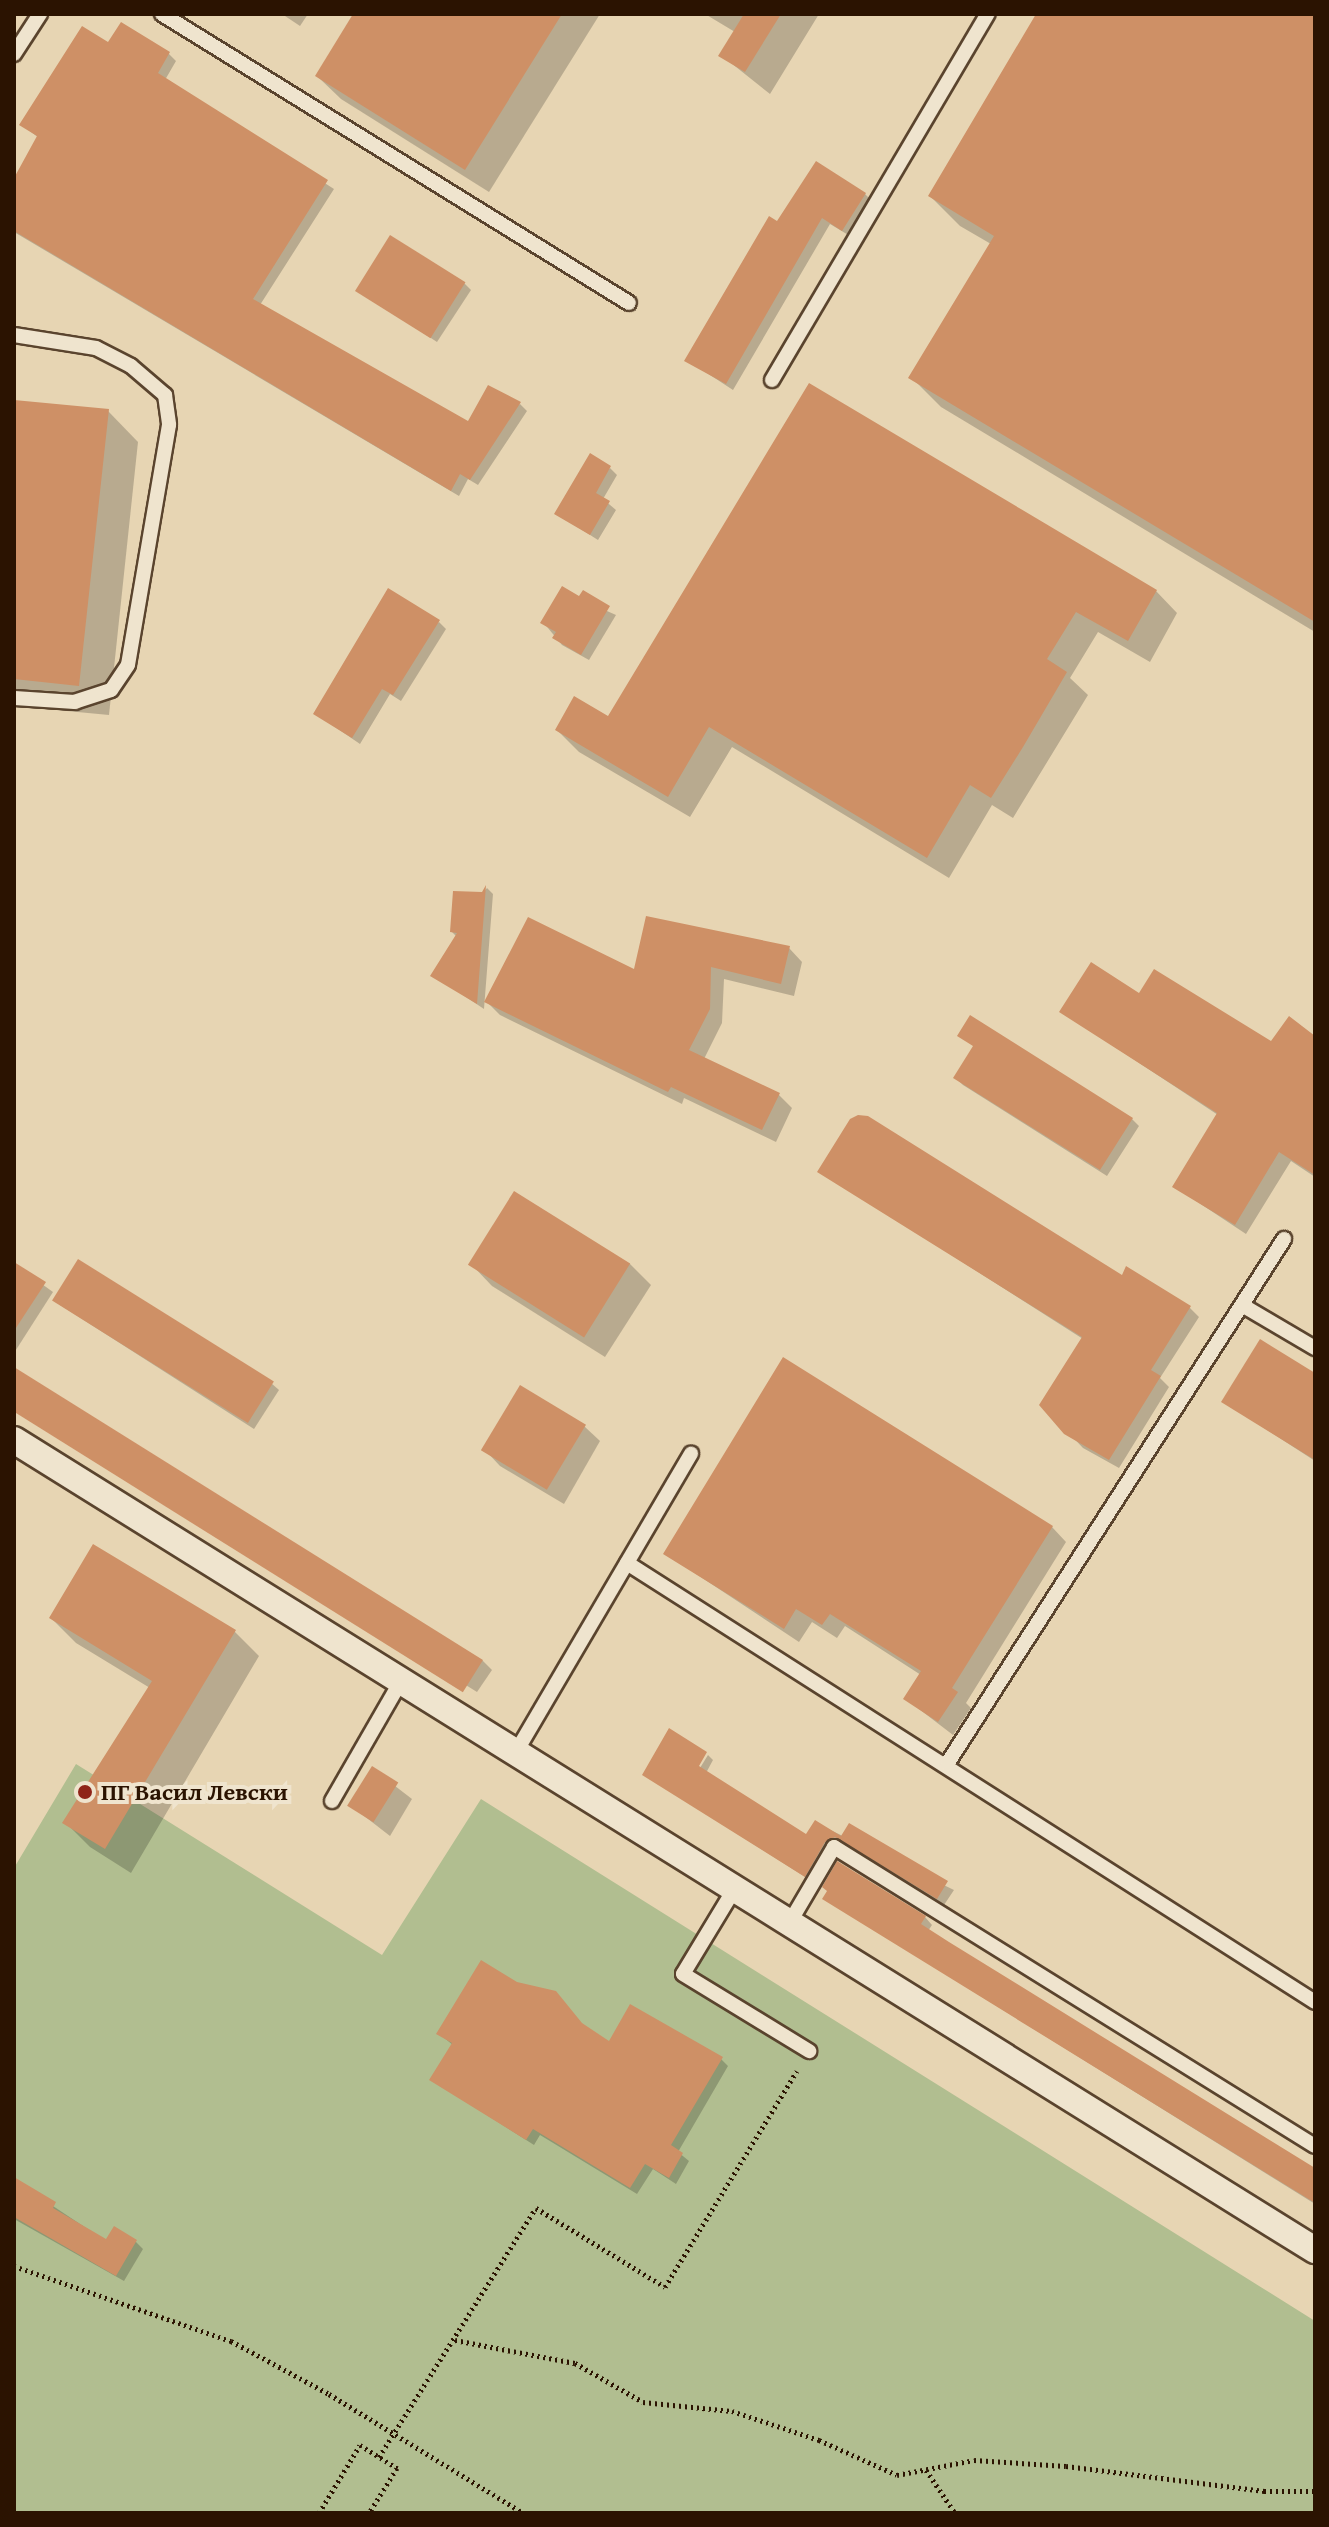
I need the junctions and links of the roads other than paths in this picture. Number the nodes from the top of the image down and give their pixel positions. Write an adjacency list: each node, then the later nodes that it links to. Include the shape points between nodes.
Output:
1 (40, 14): 4 (lane)
2 (162, 14): 5 (lane)
3 (988, 14): 7 (lane)
4 (14, 54)
5 (629, 303)
6 (14, 335): 8 (lane, via 96,348 131,366 165,395 169,425 128,665 111,690 75,702)
7 (772, 380)
8 (14, 698)
9 (1284, 1239): 10 (lane)
10 (1242, 1305): 11 (lane); 17 (lane)
11 (1315, 1348)
12 (14, 1440): 15 (street)
13 (691, 1454): 14 (lane)
14 (627, 1563): 16 (lane); 17 (lane)
15 (401, 1681): 16 (street); 18 (lane)
16 (516, 1752): 19 (street)
17 (947, 1764): 21 (lane)
18 (332, 1801)
19 (735, 1888): 20 (street); 22 (lane, via 683,1974)
20 (790, 1922): 23 (lane, via 834,1847); 24 (street)
21 (1315, 2002)
22 (809, 2051)
23 (1315, 2146)
24 (1315, 2250)

